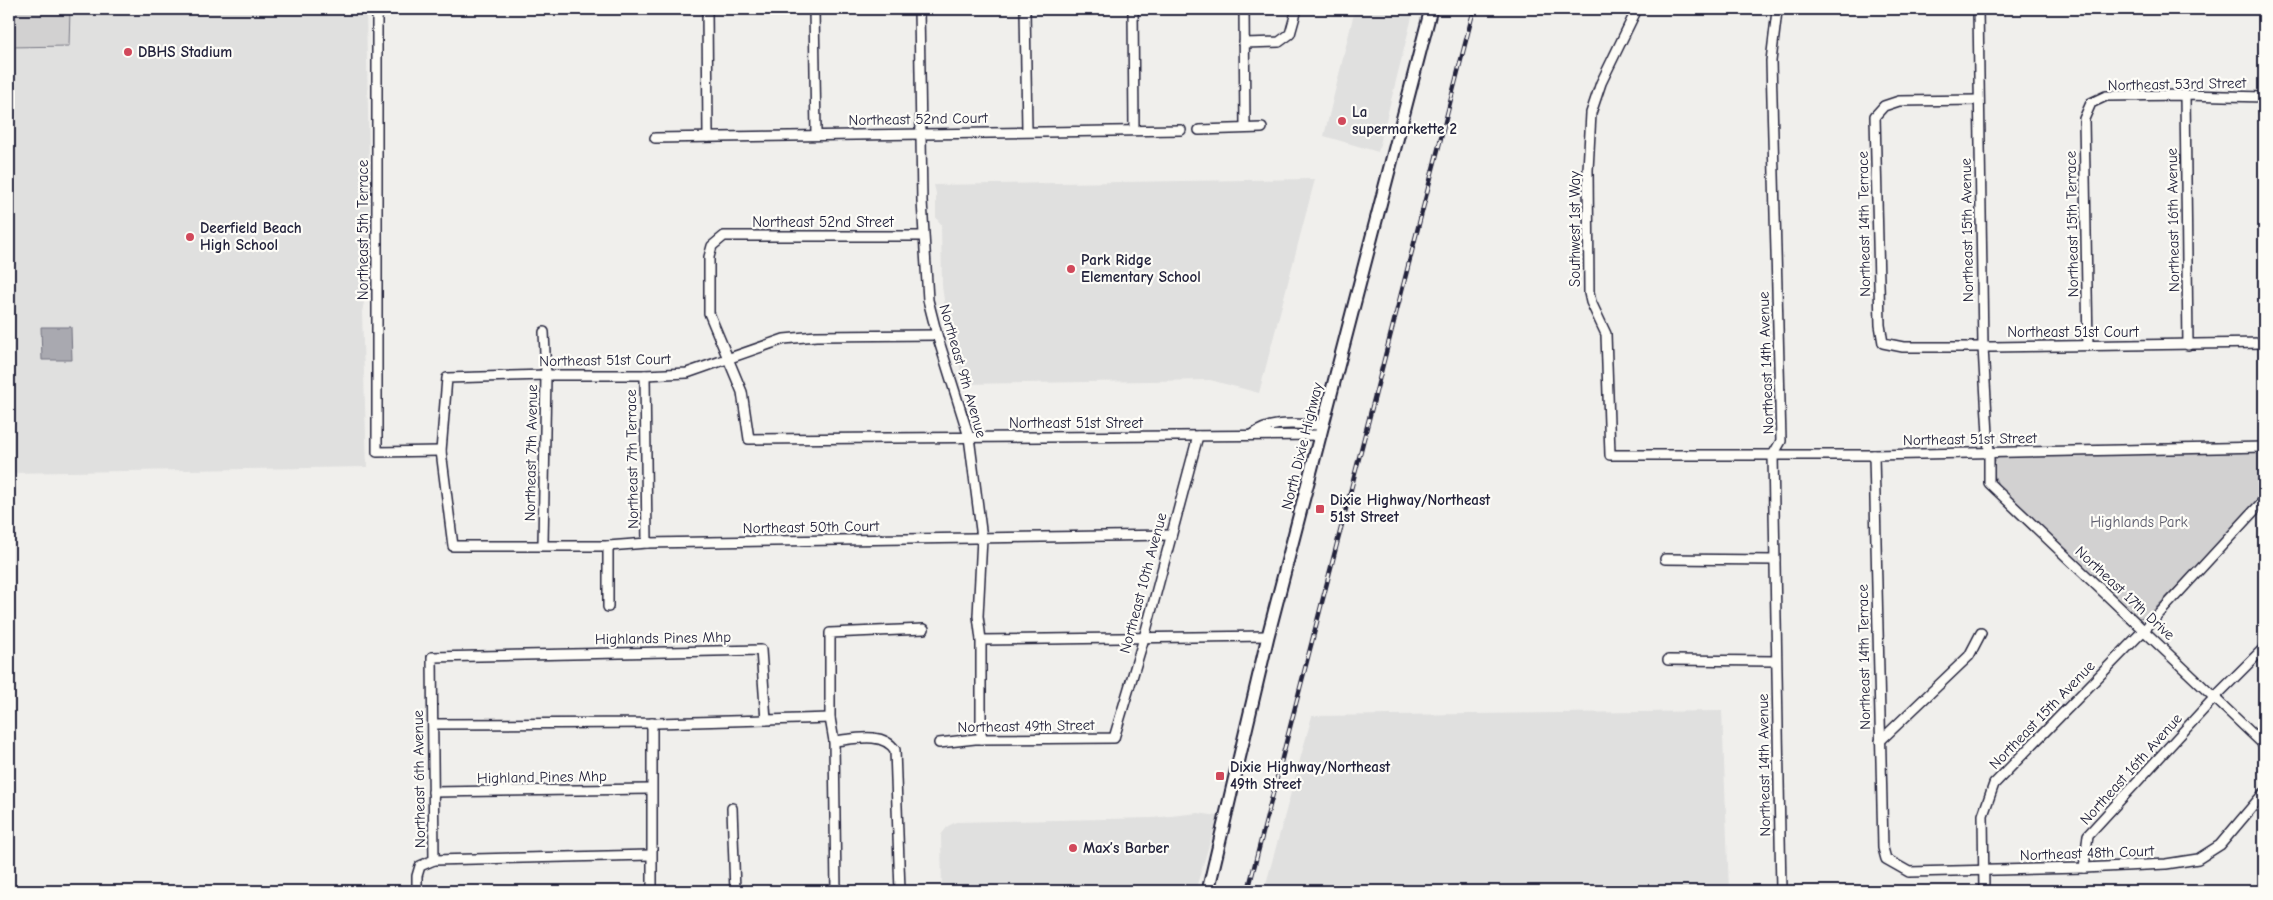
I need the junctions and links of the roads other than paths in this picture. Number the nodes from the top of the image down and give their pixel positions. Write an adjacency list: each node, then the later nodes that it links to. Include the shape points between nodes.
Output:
1 (377, 9): 43 (street, Northeast 5th Terrace, via 377,452)
2 (707, 9): 26 (street)
3 (814, 9): 24 (street)
4 (919, 9): 25 (street, Northeast 9th Avenue)
5 (1025, 9): 23 (street)
6 (1133, 9): 20 (street)
7 (1244, 9): 13 (street)
8 (1297, 9): 13 (street, via 1290,34 1279,42)
9 (1431, 9): 39 (main road, North Dixie Highway)
10 (1637, 9): 45 (street, Southwest 1st Way, via 1594,99 1589,132 1588,293 1606,334)
11 (1978, 9): 16 (street, Northeast 15th Avenue)
12 (1780, 10): 46 (street, Northeast 14th Avenue, via 1771,61 1782,441)
13 (1244, 43): 18 (street)
14 (2185, 95): 15 (street, Northeast 53rd Street); 17 (street, Northeast 53rd Street, via 2106,96); 33 (street, Northeast 16th Avenue)
15 (2264, 97)
16 (1979, 100): 31 (street, Northeast 14th Terrace, via 1900,101 1884,106 1875,116); 35 (street, Northeast 15th Avenue)
17 (2091, 103): 34 (street, Northeast 15th Terrace, via 2084,119)
18 (1245, 128): 19 (street); 22 (street)
19 (1262, 128)
20 (1134, 129): 21 (street, Northeast 52nd Court); 23 (street, Northeast 52nd Court)
21 (1181, 130)
22 (1199, 130)
23 (1027, 131): 25 (street, Northeast 52nd Court)
24 (816, 134): 25 (street, Northeast 52nd Court); 26 (street, Northeast 52nd Court)
25 (921, 134): 28 (street, Northeast 9th Avenue)
26 (708, 137): 27 (street, Northeast 52nd Court)
27 (655, 138)
28 (923, 236): 30 (street, Northeast 9th Avenue, via 928,300); 36 (street, Northeast 52nd Street, via 724,236 712,246 709,257 710,313)
29 (544, 332): 37 (street, Northeast 7th Avenue)
30 (936, 335): 36 (street, Northeast 51st Court, via 784,339); 41 (street, Northeast 9th Avenue)
31 (1883, 343): 35 (street, Northeast 51st Court, via 1903,347)
32 (2264, 343): 33 (street, Northeast 51st Court)
33 (2188, 345): 34 (street, Northeast 51st Court)
34 (2088, 346): 35 (street, Northeast 51st Court)
35 (1983, 347): 44 (street, Northeast 15th Avenue)
36 (727, 359): 38 (street, Northeast 51st Court, via 687,373); 41 (street, Northeast 51st Street, via 742,392 750,439)
37 (546, 375): 38 (street, Northeast 51st Court); 43 (street, Northeast 51st Court, via 447,378); 52 (street, Northeast 7th Avenue)
38 (645, 375): 51 (street, Northeast 7th Terrace)
39 (1322, 430): 40 (street, Northeast 51st Street, via 1277,424 1252,435); 60 (main road, North Dixie Highway)
40 (1198, 436): 41 (street, Northeast 51st Street); 49 (street, Northeast 10th Avenue)
41 (969, 437): 50 (street, Northeast 9th Avenue)
42 (2264, 447): 44 (street, Northeast 51st Street)
43 (441, 450): 52 (street, Northeast 50th Court, via 453,546)
44 (1989, 452): 47 (street, Northeast 51st Street); 58 (street, Northeast 17th Drive, via 1989,483)
45 (1610, 455): 46 (street, Northeast 51st Street)
46 (1773, 455): 47 (street, Northeast 51st Street); 55 (street, Northeast 14th Avenue)
47 (1874, 455): 75 (street, Northeast 14th Terrace)
48 (2264, 500): 58 (street)
49 (1170, 536): 50 (street, Northeast 50th Court); 61 (street, Northeast 10th Avenue)
50 (982, 538): 51 (street, Northeast 50th Court); 62 (street, Northeast 9th Avenue, via 978,616)
51 (647, 543): 53 (street, Northeast 50th Court)
52 (542, 545): 53 (street, Northeast 50th Court)
53 (608, 546): 56 (street)
54 (1665, 559): 55 (street)
55 (1775, 560): 66 (street, Northeast 14th Avenue)
56 (608, 607)
57 (924, 629): 68 (street, via 830,633)
58 (2144, 630): 67 (street, Northeast 17th Drive); 86 (street, Northeast 15th Avenue, via 1994,784 1983,815)
59 (1981, 633): 75 (street, via 1969,656)
60 (1268, 636): 61 (street); 92 (main road, North Dixie Highway)
61 (1144, 638): 62 (street); 72 (street, Northeast 10th Avenue)
62 (982, 640): 73 (street, Northeast 9th Avenue)
63 (2264, 648): 67 (street, Northeast 16th Avenue)
64 (432, 657): 69 (street, Highlands Pines Mhp, via 761,650); 71 (street, Northeast 6th Avenue)
65 (1668, 660): 66 (street)
66 (1775, 661): 93 (street, Northeast 14th Avenue)
67 (2215, 697): 77 (street, Northeast 17th Drive); 85 (street, Northeast 16th Avenue, via 2088,835)
68 (830, 718): 69 (street); 74 (street)
69 (766, 720): 70 (street)
70 (652, 723): 71 (street); 78 (street)
71 (433, 724): 79 (street, Northeast 6th Avenue)
72 (1114, 738): 73 (street, Northeast 49th Street)
73 (981, 740): 76 (street, Northeast 49th Street)
74 (834, 741): 90 (street); 91 (street, via 882,739 896,750)
75 (1880, 741): 83 (street, Northeast 14th Terrace)
76 (939, 743)
77 (2264, 745)
78 (651, 789): 79 (street, Highland Pines Mhp); 82 (street)
79 (433, 792): 84 (street, Northeast 6th Avenue)
80 (2264, 793): 85 (street, Northeast 48th Court, via 2220,845 2198,859)
81 (732, 808): 89 (street)
82 (650, 855): 84 (street); 88 (street)
83 (1886, 859): 86 (street, Northeast 48th Court, via 1909,872)
84 (434, 860): 87 (street, Northeast 6th Avenue, via 420,866)
85 (2084, 868): 86 (street, Northeast 48th Court)
86 (1984, 872): 94 (street, Northeast 15th Avenue)
87 (417, 891)
88 (652, 891)
89 (735, 891)
90 (836, 891)
91 (900, 891)
92 (1208, 891)
93 (1780, 891)
94 (1984, 891)

